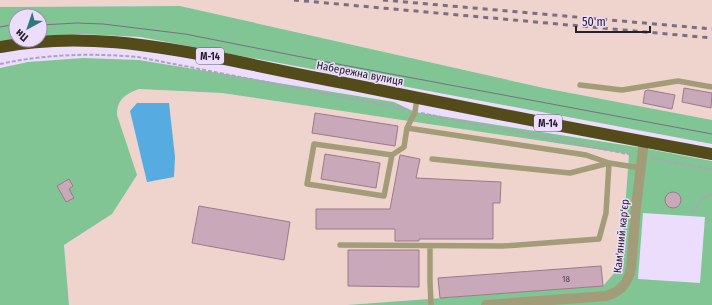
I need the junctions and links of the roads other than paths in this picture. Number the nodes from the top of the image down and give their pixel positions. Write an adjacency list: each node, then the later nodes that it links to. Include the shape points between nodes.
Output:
1 (0, 47): 4 (highway, Набережна вулиця / М-14, via 80,40 139,44)
2 (580, 85): 3 (lane, via 622,90 678,81)
3 (712, 87)
4 (417, 98): 5 (lane, via 415,112); 6 (highway, Набережна вулиця / М-14)
5 (408, 128): 8 (lane, via 404,147); 10 (lane, via 586,155)
6 (644, 142): 7 (highway, Набережна вулиця / М-14); 11 (street, Кам'яний кар'єр)
7 (712, 154)
8 (392, 155): 8 (lane, via 384,196 307,184 314,144)
9 (432, 159): 10 (lane, via 570,173)
10 (609, 163): 11 (lane); 13 (lane, via 606,213 599,239 503,246)
11 (641, 168): 15 (street, Кам'яний кар'єр, via 630,276 621,289 606,296)
12 (340, 246): 13 (lane)
13 (430, 246): 14 (lane)
14 (432, 305)
15 (486, 305)

